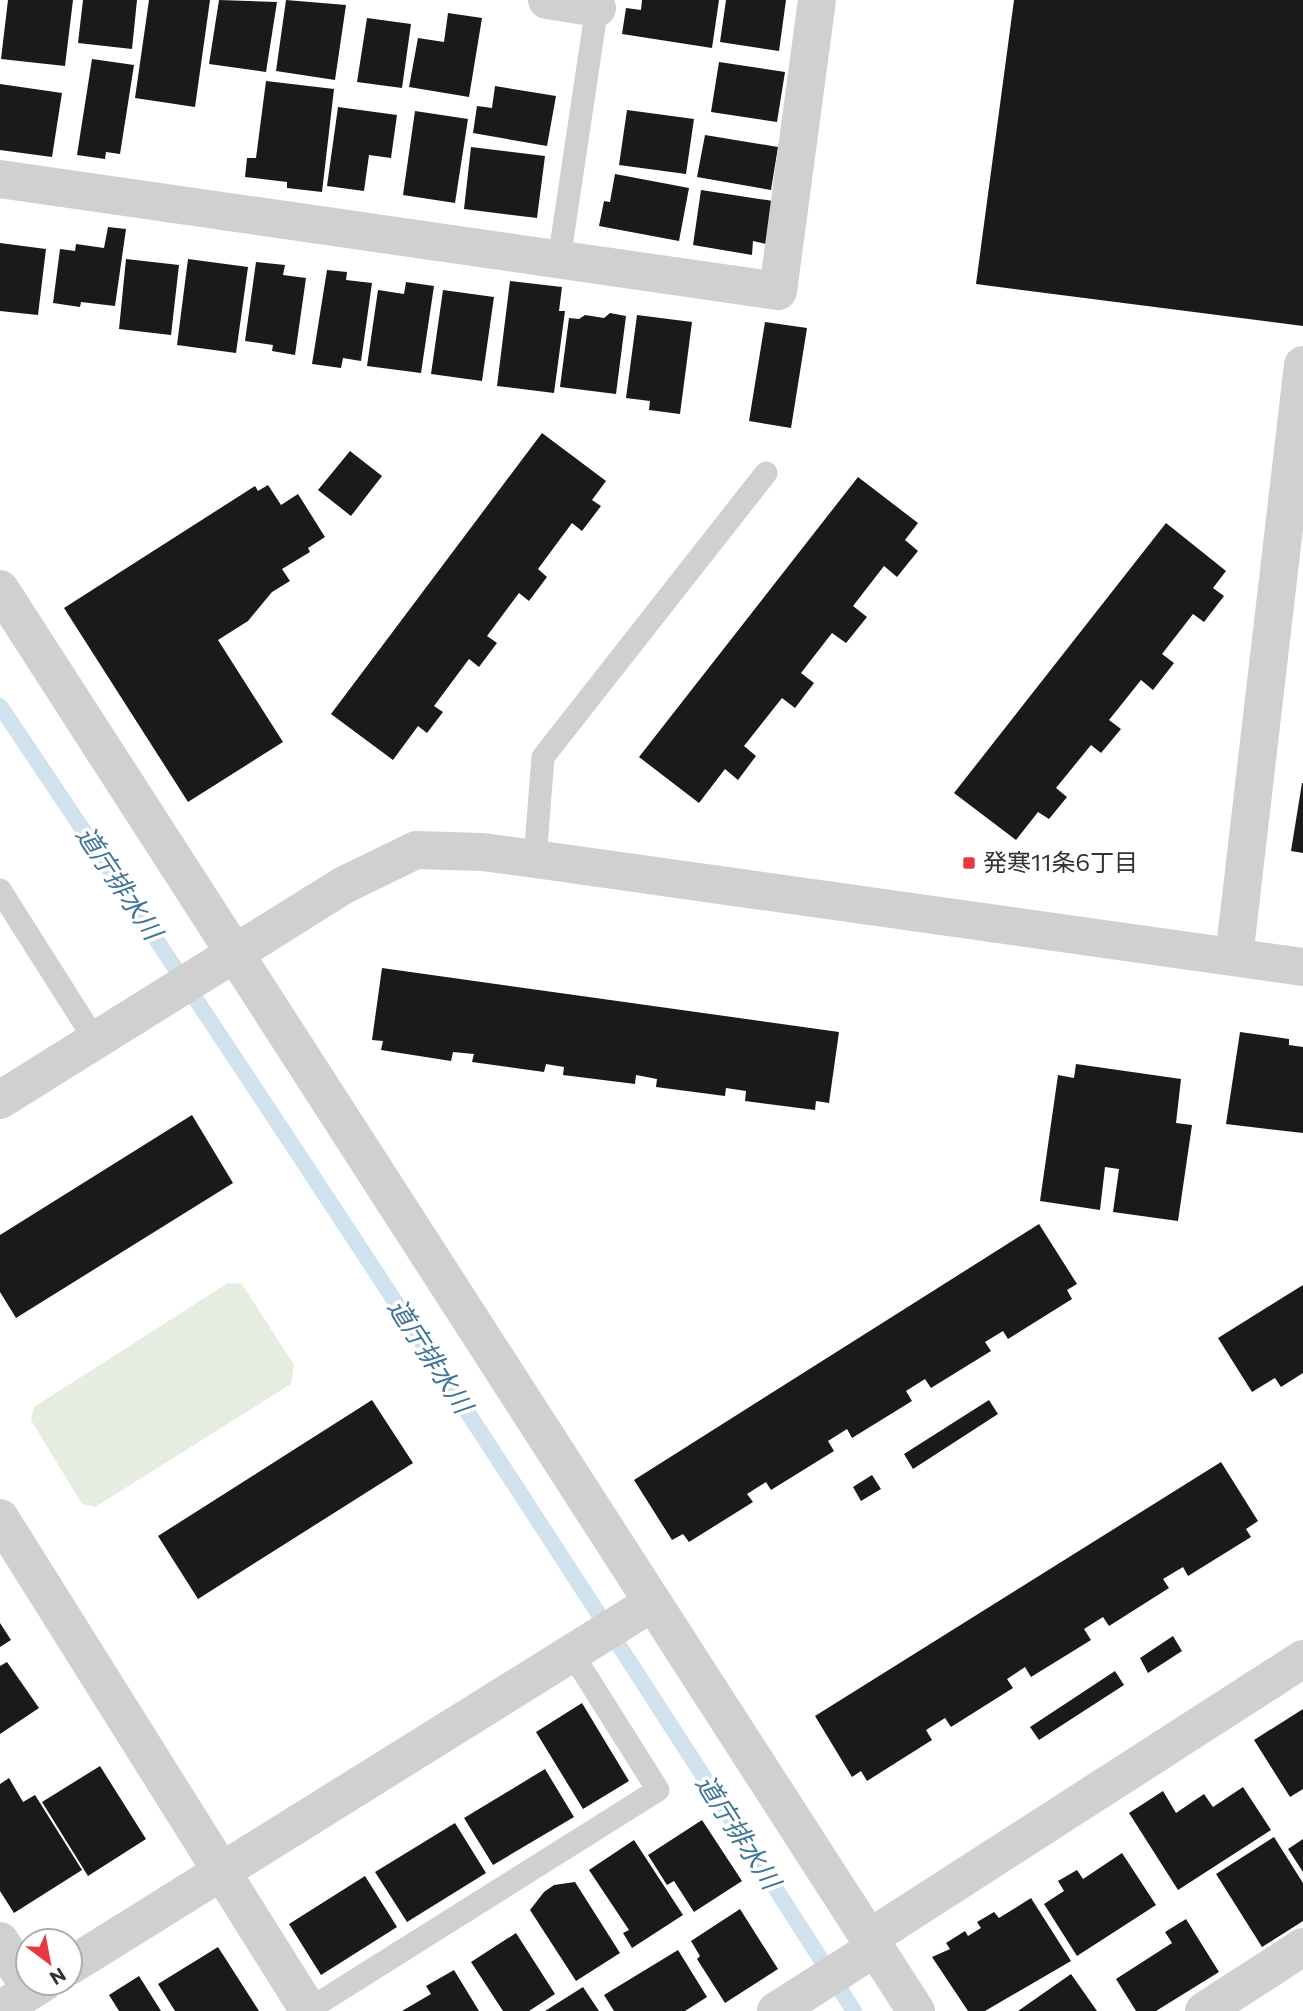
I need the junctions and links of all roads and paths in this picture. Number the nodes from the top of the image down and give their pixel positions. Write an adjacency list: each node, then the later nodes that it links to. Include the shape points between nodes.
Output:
1 (547, 0): 3 (street)
2 (817, 0): 5 (street, via 778,291)
3 (597, 4): 5 (lane)
4 (0, 179): 5 (street)
5 (559, 260)
6 (1303, 365): 12 (street)
7 (766, 473): 9 (lane, via 543,757)
8 (0, 589): 11 (street)
9 (535, 859): 11 (street, via 416,850 344,885); 12 (street)
10 (0, 890): 14 (lane)
11 (224, 957): 14 (street); 17 (street)
12 (1234, 957): 13 (street)
13 (1303, 967)
14 (95, 1040): 15 (street)
15 (0, 1100)
16 (0, 1518): 20 (street)
17 (642, 1610): 18 (street); 23 (street)
18 (580, 1650): 20 (street); 26 (lane, via 658,1790)
19 (1303, 1659): 23 (street)
20 (221, 1873): 24 (street); 26 (street)
21 (0, 1941): 25 (street)
22 (1303, 1947): 29 (street)
23 (866, 1950): 27 (street); 28 (street)
24 (84, 1957)
25 (14, 1971)
26 (308, 2010)
27 (776, 2011)
28 (916, 2011)
29 (1204, 2011)

